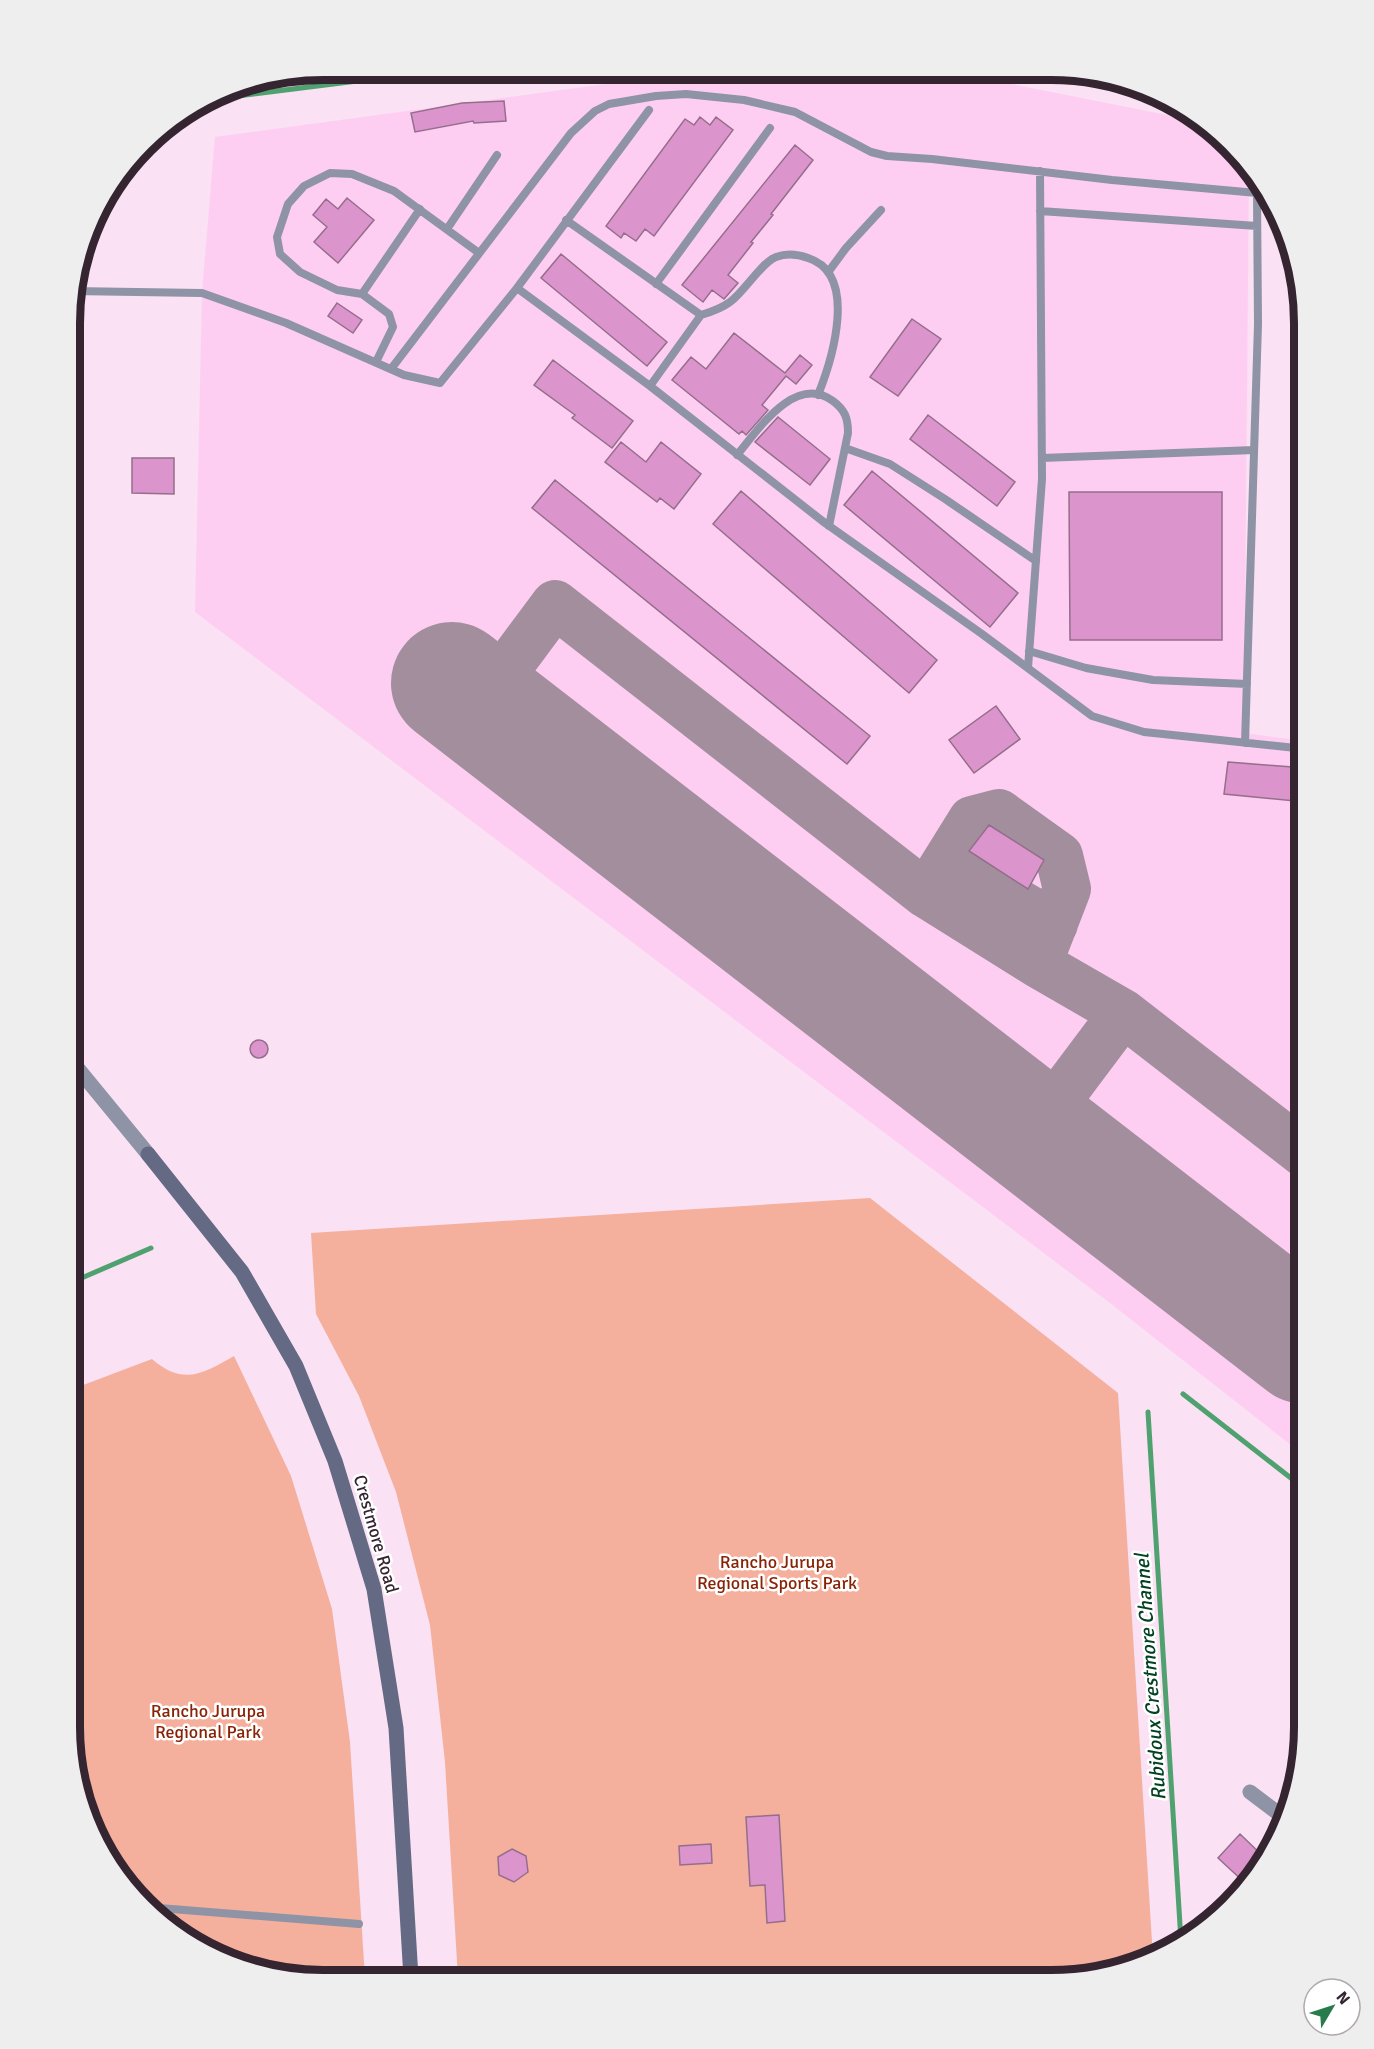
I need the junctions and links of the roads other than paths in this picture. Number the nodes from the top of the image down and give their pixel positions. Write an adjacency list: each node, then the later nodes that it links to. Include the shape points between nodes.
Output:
1 (649, 110): 8 (lane)
2 (770, 128): 13 (lane)
3 (497, 155): 10 (lane)
4 (1040, 171): 7 (lane); 9 (lane, via 1257,193); 11 (lane, via 887,156 871,152 795,112 744,100 686,94 656,96 609,104 595,111 571,133)
5 (420, 209): 10 (lane); 16 (lane); 16 (lane, via 394,191 352,174 330,173 304,186 288,204 278,237 280,254 300,272 338,290)
6 (881, 210): 12 (lane)
7 (1040, 211): 9 (lane); 25 (lane)
8 (566, 220): 13 (lane); 14 (lane)
9 (1257, 226): 23 (lane)
10 (447, 229): 11 (lane)
11 (479, 253): 19 (lane)
12 (829, 271): 17 (lane, via 815,260 794,254 774,257 731,302); 21 (lane, via 837,296 837,330)
13 (656, 284): 17 (lane)
14 (517, 288): 19 (lane, via 440,383); 20 (lane)
15 (82, 291): 18 (lane, via 202,293 286,323)
16 (362, 294): 18 (lane, via 389,314 393,327)
17 (701, 315): 20 (lane)
18 (376, 362): 19 (lane)
19 (391, 369)
20 (650, 386): 24 (lane)
21 (818, 395): 22 (lane, via 842,408 848,420); 24 (lane, via 811,393 790,400 773,411)
22 (845, 448): 26 (lane); 27 (lane, via 890,464)
23 (1254, 450): 25 (lane); 30 (lane)
24 (737, 454): 26 (lane)
25 (1042, 458): 27 (lane)
26 (829, 526): 29 (lane)
27 (1036, 561): 28 (lane)
28 (1029, 651): 29 (lane); 30 (lane, via 1086,668 1153,680)
29 (1028, 668): 31 (lane, via 1092,716 1144,732)
30 (1247, 684): 31 (lane)
31 (1245, 743): 32 (lane)
32 (1294, 747)
33 (80, 1071): 38 (street, Crestmore Road, via 242,1272 296,1366 335,1461 374,1590 396,1728)
34 (1250, 1791): 35 (street)
35 (1278, 1813)
36 (161, 1908): 37 (lane)
37 (359, 1924)
38 (411, 1970)

